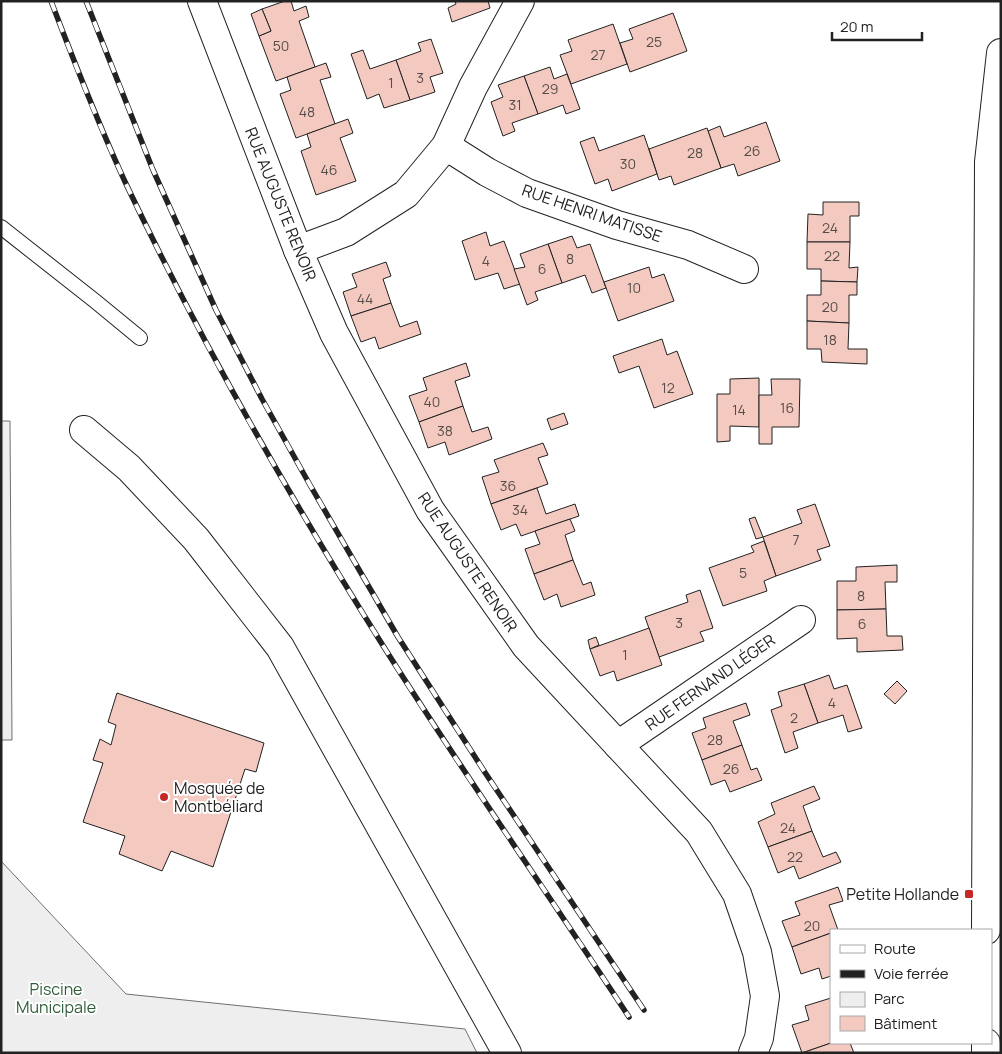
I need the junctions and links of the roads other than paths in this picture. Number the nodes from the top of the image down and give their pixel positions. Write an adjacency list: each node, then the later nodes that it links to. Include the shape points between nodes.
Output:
1 (202, 1): 6 (street, RUE AUGUSTE RENOIR)
2 (520, 1): 4 (street)
3 (1001, 54): 12 (street, via 989,162)
4 (446, 146): 6 (street, via 406,194 346,232); 7 (street, RUE HENRI MATISSE, via 527,193 617,225 688,245)
5 (1, 227): 8 (lane)
6 (298, 250): 11 (street, RUE AUGUSTE RENOIR, via 334,333 430,510 526,646)
7 (744, 269)
8 (140, 338)
9 (84, 430): 13 (street, via 129,468 196,539 280,647)
10 (801, 620): 11 (street, RUE FERNAND LÉGER)
11 (618, 745): 14 (street, RUE AUGUSTE RENOIR, via 699,832 737,894 757,952 765,996 759,1038)
12 (986, 929)
13 (507, 1053)
14 (753, 1053)

